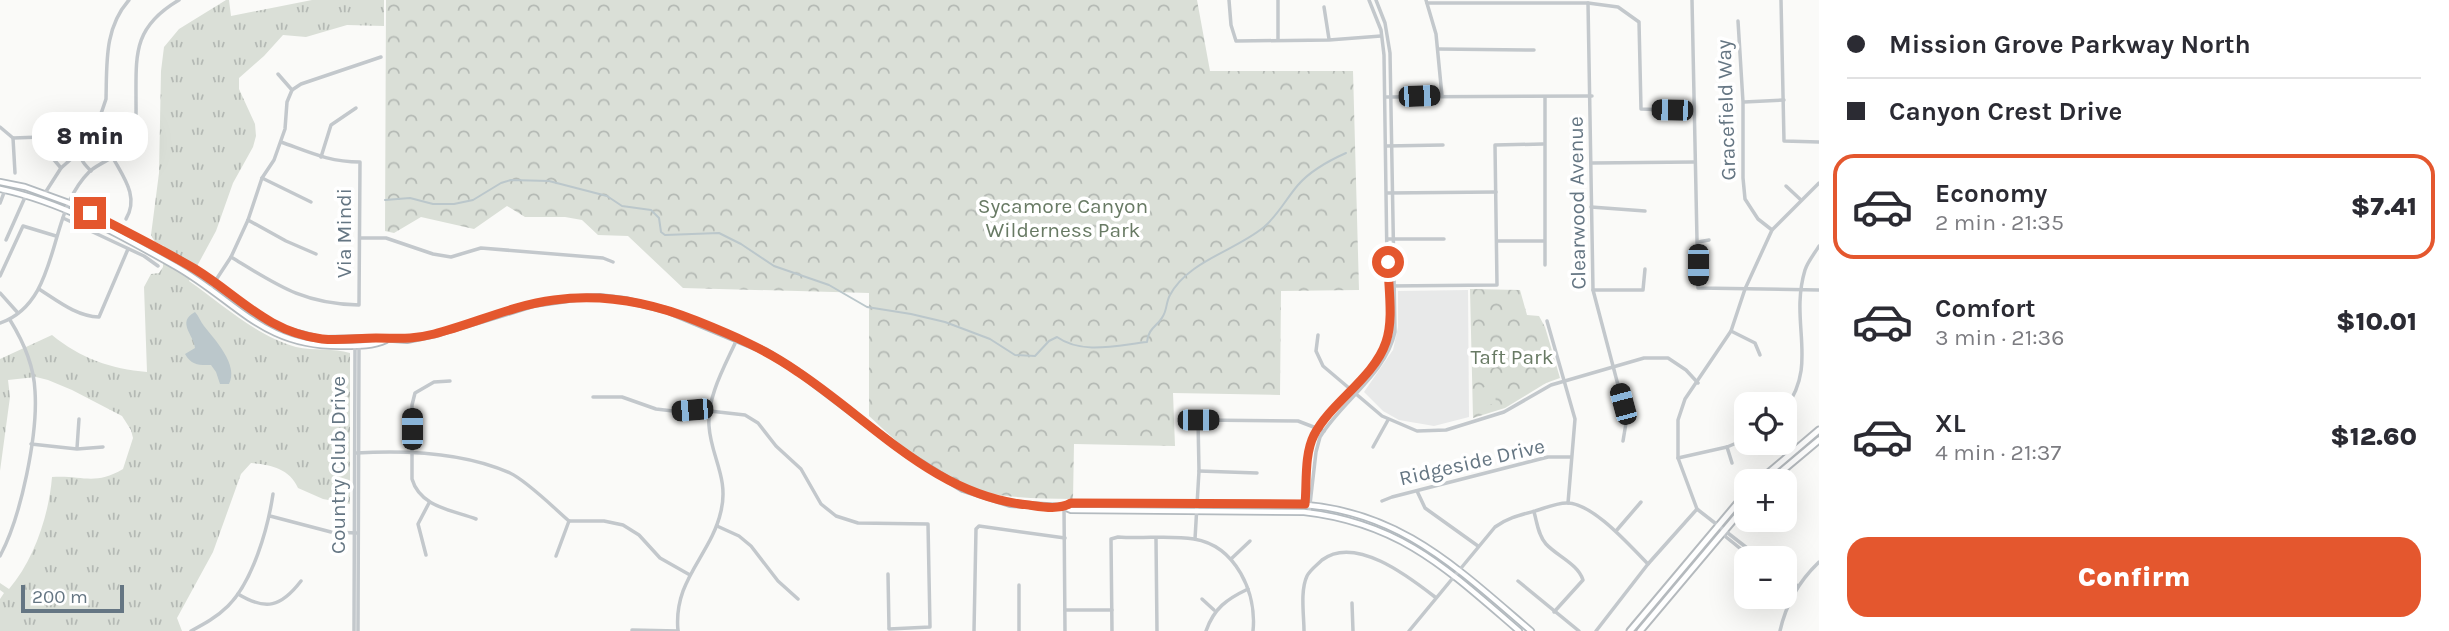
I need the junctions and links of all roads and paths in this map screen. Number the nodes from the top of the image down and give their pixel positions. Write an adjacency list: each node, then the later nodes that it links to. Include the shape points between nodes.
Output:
1 (129, 0): 39 (street, via 109,36 103,109)
2 (179, 0): 40 (street, via 155,16 140,44 136,121 125,149)
3 (1229, 0): 15 (street, via 1236,41)
4 (1278, 0): 15 (street)
5 (1369, 0): 14 (street)
6 (1376, 0): 14 (street)
7 (1692, 0): 30 (street)
8 (1781, 0): 27 (street)
9 (1483, 1): 10 (street); 11 (street)
10 (1426, 2): 17 (street)
11 (1588, 3): 23 (street, Clearwood Avenue); 30 (street, via 1618,7 1639,22 1641,109)
12 (1324, 7): 16 (street)
13 (1738, 21): 28 (street, Gracefield Way)
14 (1384, 35): 16 (street); 24 (street); 25 (street, via 1390,53)
15 (1278, 40): 16 (street)
16 (1329, 40)
17 (1438, 50): 18 (street); 22 (street)
18 (1534, 50)
19 (381, 57): 21 (street)
20 (278, 74): 21 (street)
21 (292, 90): 33 (street)
22 (1442, 96): 25 (street); 26 (street)
23 (1592, 96): 26 (street); 43 (street, Clearwood Avenue)
24 (1385, 97): 25 (street); 38 (street)
25 (1391, 97): 36 (street)
26 (1545, 97): 35 (street)
27 (1784, 100): 28 (street); 34 (street, via 1784,141)
28 (1743, 102): 67 (street, Gracefield Way, via 1745,199)
29 (356, 108): 41 (street, via 331,125)
30 (1694, 111): 42 (street)
31 (0, 127): 32 (street)
32 (13, 138): 44 (street, via 41,137); 46 (street)
33 (281, 142): 41 (street); 47 (street)
34 (1819, 142)
35 (1543, 144): 52 (street, via 1495,145); 76 (street)
36 (1392, 145): 37 (street); 38 (street); 55 (street)
37 (1443, 145)
38 (1386, 146): 54 (street)
39 (79, 152): 44 (street); 45 (street)
40 (113, 158): 45 (street); 65 (street, via 131,192 132,210)
41 (321, 158): 69 (street, Via Mindi, via 360,162)
42 (1694, 162): 43 (street); 77 (street)
43 (1591, 163): 61 (street, Clearwood Avenue)
44 (61, 168): 53 (street)
45 (91, 171): 60 (street)
46 (15, 173)
47 (262, 178): 58 (street); 66 (street)
48 (0, 182): 53 (main road)
49 (1819, 183): 57 (street)
50 (1786, 186): 57 (street)
51 (2, 189): 56 (main road); 59 (street)
52 (1496, 192): 55 (street); 75 (street)
53 (45, 193): 60 (main road)
54 (1387, 193): 55 (street); 70 (street)
55 (1393, 193): 71 (street)
56 (26, 195): 62 (main road); 73 (street)
57 (1801, 200): 67 (street)
58 (311, 202)
59 (0, 203)
60 (69, 203): 62 (street); 87 (main road)
61 (1591, 207): 63 (street); 93 (street, Clearwood Avenue)
62 (66, 210): 64 (street); 91 (main road)
63 (1645, 212)
64 (63, 217): 68 (street); 79 (street)
65 (127, 219)
66 (248, 220): 80 (street); 81 (street)
67 (1772, 230): 92 (street)
68 (56, 236): 86 (street, via 23,226); 90 (street)
69 (360, 238): 81 (street, Via Mindi, via 359,305 299,296); 82 (street, via 386,238 451,257 481,248)
70 (1387, 239): 71 (street); 89 (street)
71 (1394, 239): 72 (street); 88 (street)
72 (1444, 239)
73 (6, 240)
74 (1709, 240): 77 (street)
75 (1497, 241): 76 (street); 88 (street, via 1497,285)
76 (1544, 241): 83 (street)
77 (1698, 242): 92 (street, via 1698,288)
78 (1819, 246): 94 (street, via 1806,268)
79 (128, 249): 84 (street); 90 (street, via 99,317 73,310)
80 (316, 254)
81 (231, 257): 87 (street)
82 (613, 261)
83 (1545, 265)
84 (158, 266)
85 (1645, 269): 93 (street, via 1643,290)
86 (0, 276)
87 (214, 282): 91 (street); 103 (main road, via 257,316 283,329 321,339)
88 (1394, 285): 89 (street); 113 (street, via 1392,342 1383,360)
89 (1388, 286): 113 (street, via 1387,340)
90 (39, 289): 97 (street)
91 (210, 289): 106 (main road, via 251,321 279,335 319,345)
92 (1745, 289): 94 (street); 101 (street)
93 (1593, 290): 109 (street, Clearwood Avenue)
94 (1802, 290): 95 (street); 107 (street)
95 (1819, 290)
96 (0, 292): 97 (street)
97 (18, 313): 98 (street)
98 (10, 320): 100 (street); 124 (street, via 33,374)
99 (1546, 321): 111 (street)
100 (0, 323)
101 (1731, 331): 108 (street, via 1755,343); 112 (street)
102 (1318, 335): 113 (street, via 1319,360)
103 (356, 339): 105 (main road); 106 (street, Country Club Drive)
104 (737, 339): 105 (main road, via 666,310 600,297 534,303 436,334); 117 (street); 147 (main road, via 800,373 905,453 963,489 1010,504)
105 (387, 340): 106 (main road)
106 (357, 346): 130 (street, Country Club Drive)
107 (1809, 353)
108 (1760, 355)
109 (1613, 367): 111 (street); 112 (street, via 1644,358 1668,358); 123 (street, Clearwood Avenue, via 1626,423)
110 (450, 381): 131 (street, via 434,382 415,393)
111 (1563, 382): 119 (street, via 1504,412 1446,430 1417,431); 132 (street, via 1575,419)
112 (1698, 383): 133 (street, via 1678,420)
113 (1352, 392): 119 (street); 120 (street)
114 (1802, 392): 116 (street)
115 (593, 397): 117 (street, via 622,397 656,409)
116 (1797, 397)
117 (709, 411): 157 (street, via 723,489); 195 (street, via 737,413 758,423 803,471 821,504 838,517 855,523 928,524 929,628)
118 (79, 419): 129 (street)
119 (1388, 420): 127 (street)
120 (1321, 430): 137 (street, via 1298,421 1198,420); 146 (street)
121 (1819, 430): 135 (main road)
122 (1819, 440): 136 (main road)
123 (1623, 441)
124 (31, 444): 129 (street); 170 (street, via 17,510)
125 (1734, 444): 128 (street)
126 (103, 447): 129 (street)
127 (1373, 447)
128 (1727, 447): 133 (street); 134 (street)
129 (77, 449)
130 (356, 453): 131 (street); 161 (street, Country Club Drive)
131 (412, 454): 143 (street, via 415,489); 156 (street, via 461,458 512,474)
132 (1571, 457): 139 (street, Ridgeside Drive, via 1548,457); 145 (street)
133 (1678, 458): 149 (street)
134 (1731, 463)
135 (1773, 469)
136 (1784, 469)
137 (1199, 471): 138 (street); 144 (street)
138 (1257, 473)
139 (1417, 491): 141 (street, Ridgeside Drive); 166 (street, via 1425,508)
140 (273, 494): 153 (street)
141 (1382, 501)
142 (1641, 502): 159 (street)
143 (429, 503): 154 (street); 169 (street, via 418,524)
144 (1198, 503): 146 (main road); 147 (main road, via 1071,503); 150 (street)
145 (1568, 503): 152 (street); 159 (street, via 1582,506)
146 (1308, 505): 151 (street); 175 (main road, via 1369,517 1413,538)
147 (1064, 507): 150 (main road); 162 (street)
148 (1734, 507): 158 (main road)
149 (1697, 509): 158 (street); 174 (street)
150 (1198, 511): 151 (main road); 164 (street)
151 (1307, 512): 178 (main road, via 1341,517 1389,533 1426,554)
152 (1534, 512): 166 (street, via 1504,521); 193 (street, via 1540,536 1583,580)
153 (270, 516): 161 (street, via 331,532); 184 (street)
154 (476, 519)
155 (1734, 519): 160 (main road)
156 (569, 521): 171 (street); 177 (street, via 604,521 628,527 660,558)
157 (717, 526): 177 (street); 186 (street, via 751,546 780,584)
158 (1717, 526): 160 (street); 213 (main road)
159 (1616, 531): 174 (street)
160 (1723, 531): 167 (street); 168 (street); 214 (main road)
161 (356, 533): 197 (street, Country Club Drive)
162 (1065, 538): 190 (street); 199 (street, via 976,528)
163 (1156, 538): 164 (street); 191 (street, via 1111,540); 203 (street)
164 (1195, 539): 172 (street)
165 (1250, 541): 172 (street)
166 (1478, 546): 175 (street)
167 (1737, 546)
168 (1746, 546)
169 (426, 555)
170 (0, 556)
171 (556, 556)
172 (1231, 559): 183 (street)
173 (1819, 562): 182 (street)
174 (1648, 564): 212 (street)
175 (1458, 569): 178 (street); 210 (main road)
176 (888, 574): 195 (street)
177 (690, 575): 198 (street, via 681,593)
178 (1452, 576): 185 (street); 209 (main road)
179 (300, 581): 184 (street, via 287,597 273,604 256,603)
180 (1518, 581): 193 (street)
181 (1019, 585): 200 (street)
182 (1798, 586)
183 (1248, 589): 192 (street); 205 (street, via 1254,607)
184 (238, 594): 196 (street, via 219,614)
185 (1435, 598): 206 (street, via 1375,559 1355,552 1335,553 1307,577); 208 (street)
186 (798, 599)
187 (1202, 599): 192 (street)
188 (1352, 603): 207 (street)
189 (1787, 609): 215 (street)
190 (1065, 610): 191 (street); 201 (street)
191 (1112, 610): 202 (street)
192 (1214, 610): 204 (street)
193 (1554, 612): 211 (street)
194 (632, 630): 198 (street)
195 (889, 630)
196 (191, 631)
197 (356, 631)
198 (678, 631)
199 (974, 631)
200 (1019, 631)
201 (1065, 631)
202 (1112, 631)
203 (1157, 631)
204 (1206, 631)
205 (1253, 631)
206 (1304, 631)
207 (1353, 631)
208 (1409, 631)
209 (1519, 631)
210 (1531, 631)
211 (1579, 631)
212 (1597, 631)
213 (1630, 631)
214 (1640, 631)
215 (1780, 631)

